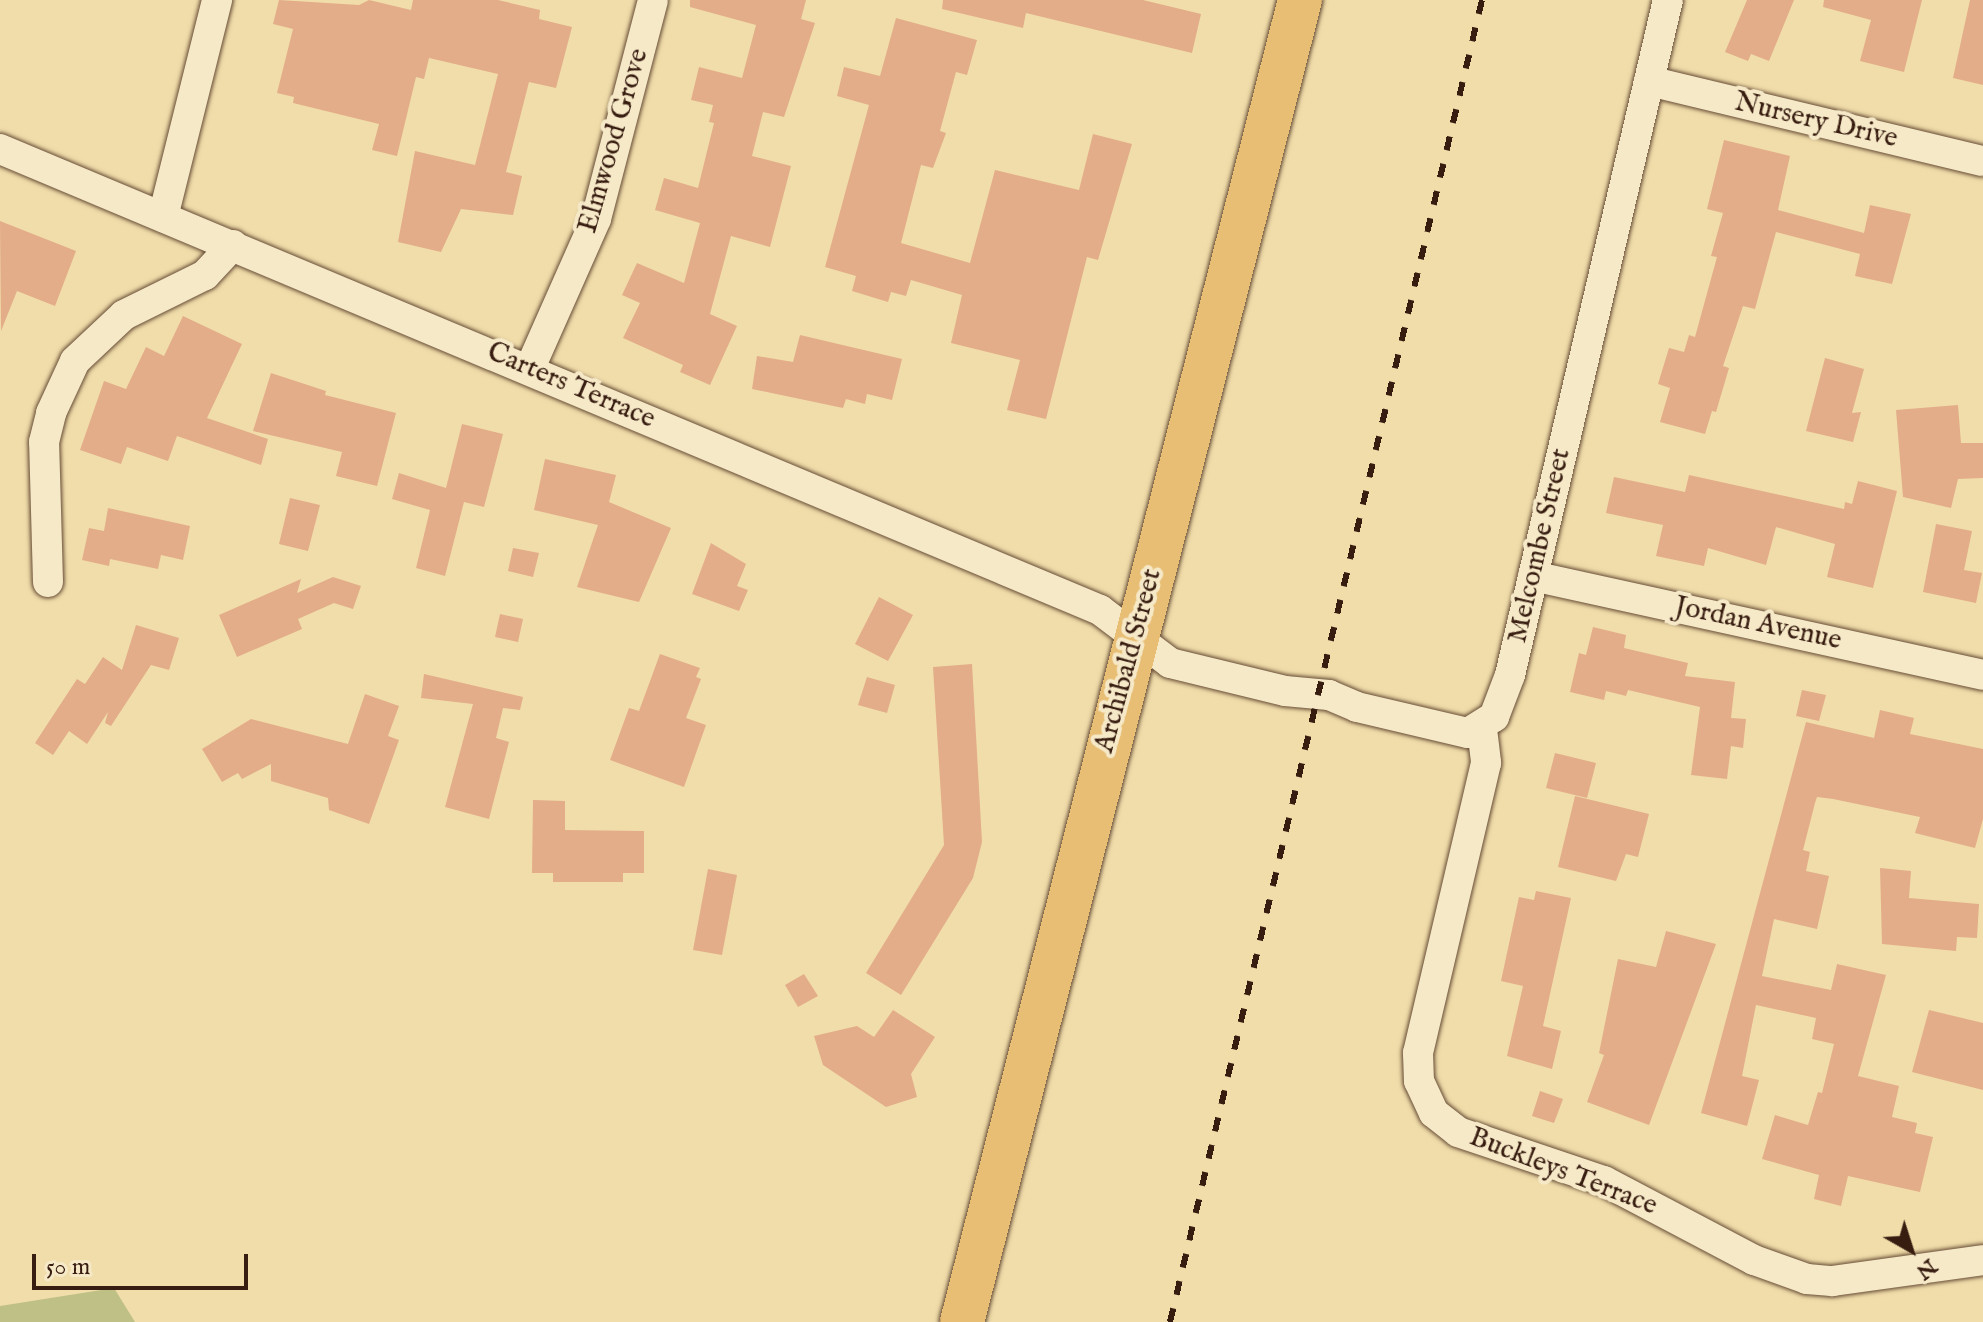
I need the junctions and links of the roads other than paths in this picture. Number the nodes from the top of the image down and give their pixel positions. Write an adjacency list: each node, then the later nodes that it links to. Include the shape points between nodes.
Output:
1 (217, 0): 8 (street)
2 (653, 0): 10 (street, Elmwood Grove, via 596,219)
3 (1300, 0): 13 (highway, Archibald Street)
4 (1668, 0): 5 (street, Melcombe Street)
5 (1649, 81): 7 (street, Nursery Drive); 11 (street, Melcombe Street)
6 (0, 149): 8 (street, Carters Terrace)
7 (1983, 161)
8 (163, 217): 9 (street, Carters Terrace)
9 (233, 245): 10 (street, Carters Terrace); 12 (street, via 205,275 124,315 75,361 44,442)
10 (530, 368): 13 (street, Carters Terrace, via 1100,610)
11 (1533, 576): 14 (street, Jordan Avenue); 15 (street, Melcombe Street, via 1501,708)
12 (48, 582)
13 (1135, 637): 15 (street, via 1170,663 1285,691 1329,695 1461,732); 17 (highway, Archibald Street)
14 (1983, 675)
15 (1482, 729): 16 (street, Buckleys Terrace, via 1486,763 1418,1053 1419,1081 1434,1113 1458,1132 1604,1181 1754,1260 1807,1279 1832,1281)
16 (1983, 1260)
17 (962, 1322)

